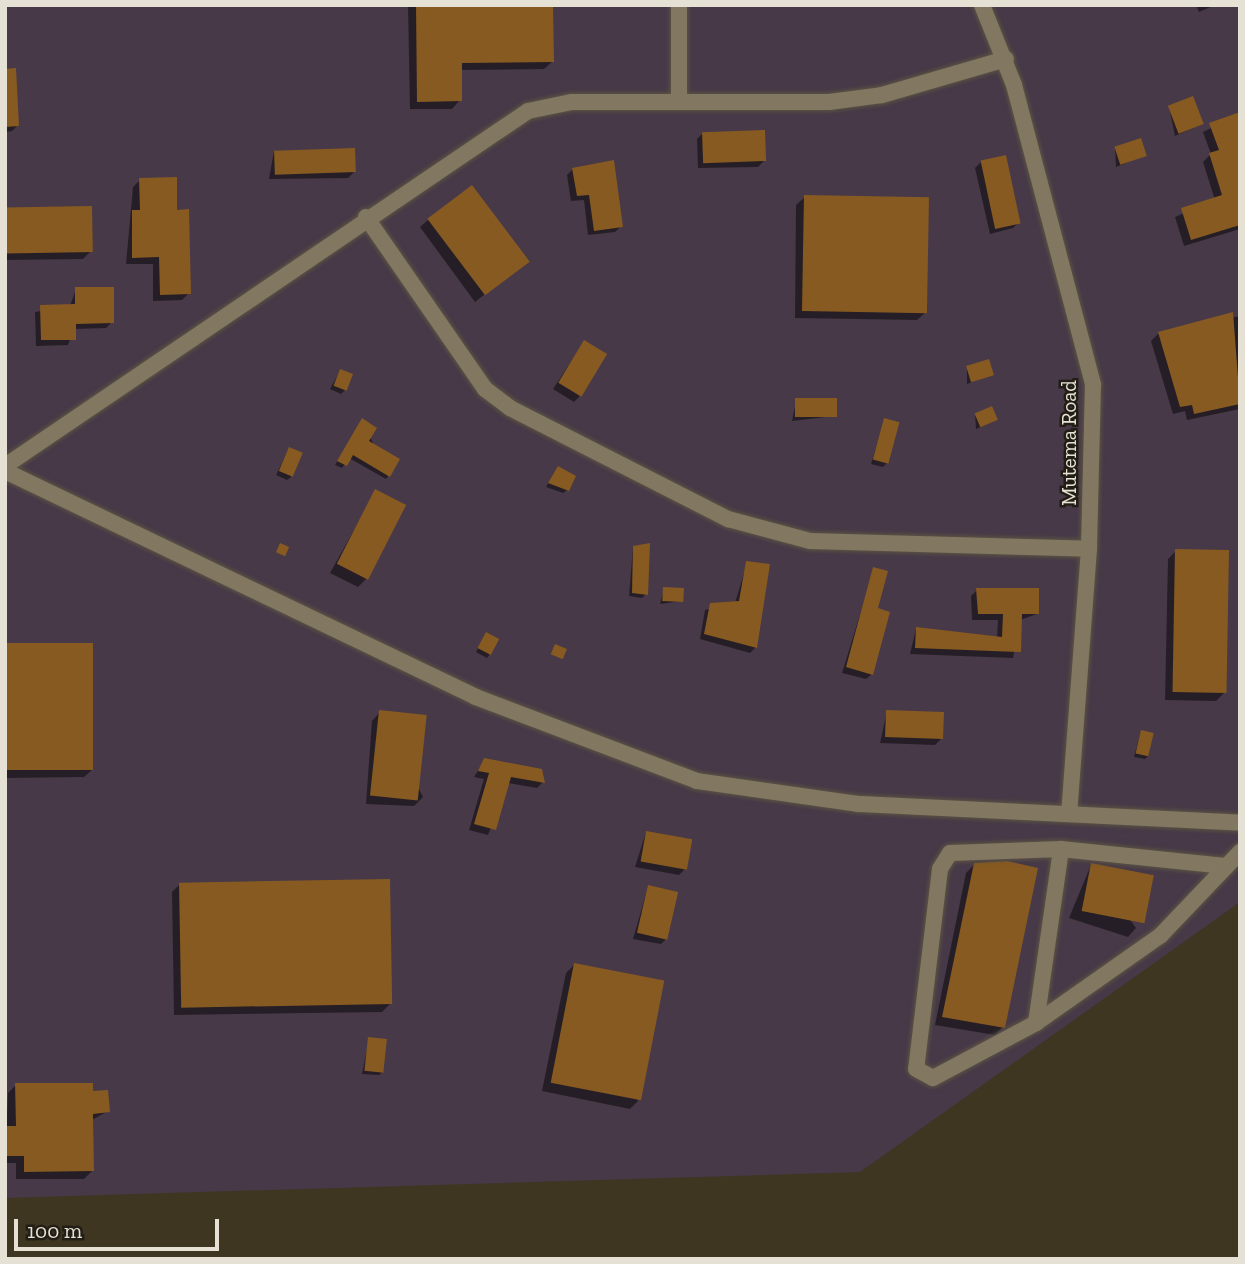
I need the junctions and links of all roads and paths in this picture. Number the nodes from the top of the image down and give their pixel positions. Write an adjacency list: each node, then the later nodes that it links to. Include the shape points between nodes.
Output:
1 (679, 5): 4 (street)
2 (982, 5): 3 (street, Mutema Road)
3 (1006, 59): 4 (street, via 853,99); 7 (street, Mutema Road, via 1049,234 1086,346 1093,384)
4 (679, 103): 5 (street, via 572,102 528,111)
5 (366, 217): 6 (street); 7 (street, via 485,389 510,408 727,519 810,541)
6 (5, 468): 8 (street, via 477,697 632,761 697,781 834,801)
7 (1089, 548): 8 (street, Mutema Road)
8 (1069, 813): 9 (street)
9 (1240, 823)
10 (1061, 849): 12 (street); 13 (street); 13 (street, via 958,849 943,860 913,1062 933,1078)
11 (1240, 852): 12 (street)
12 (1225, 866): 13 (street, via 1161,935)
13 (1036, 1023)

